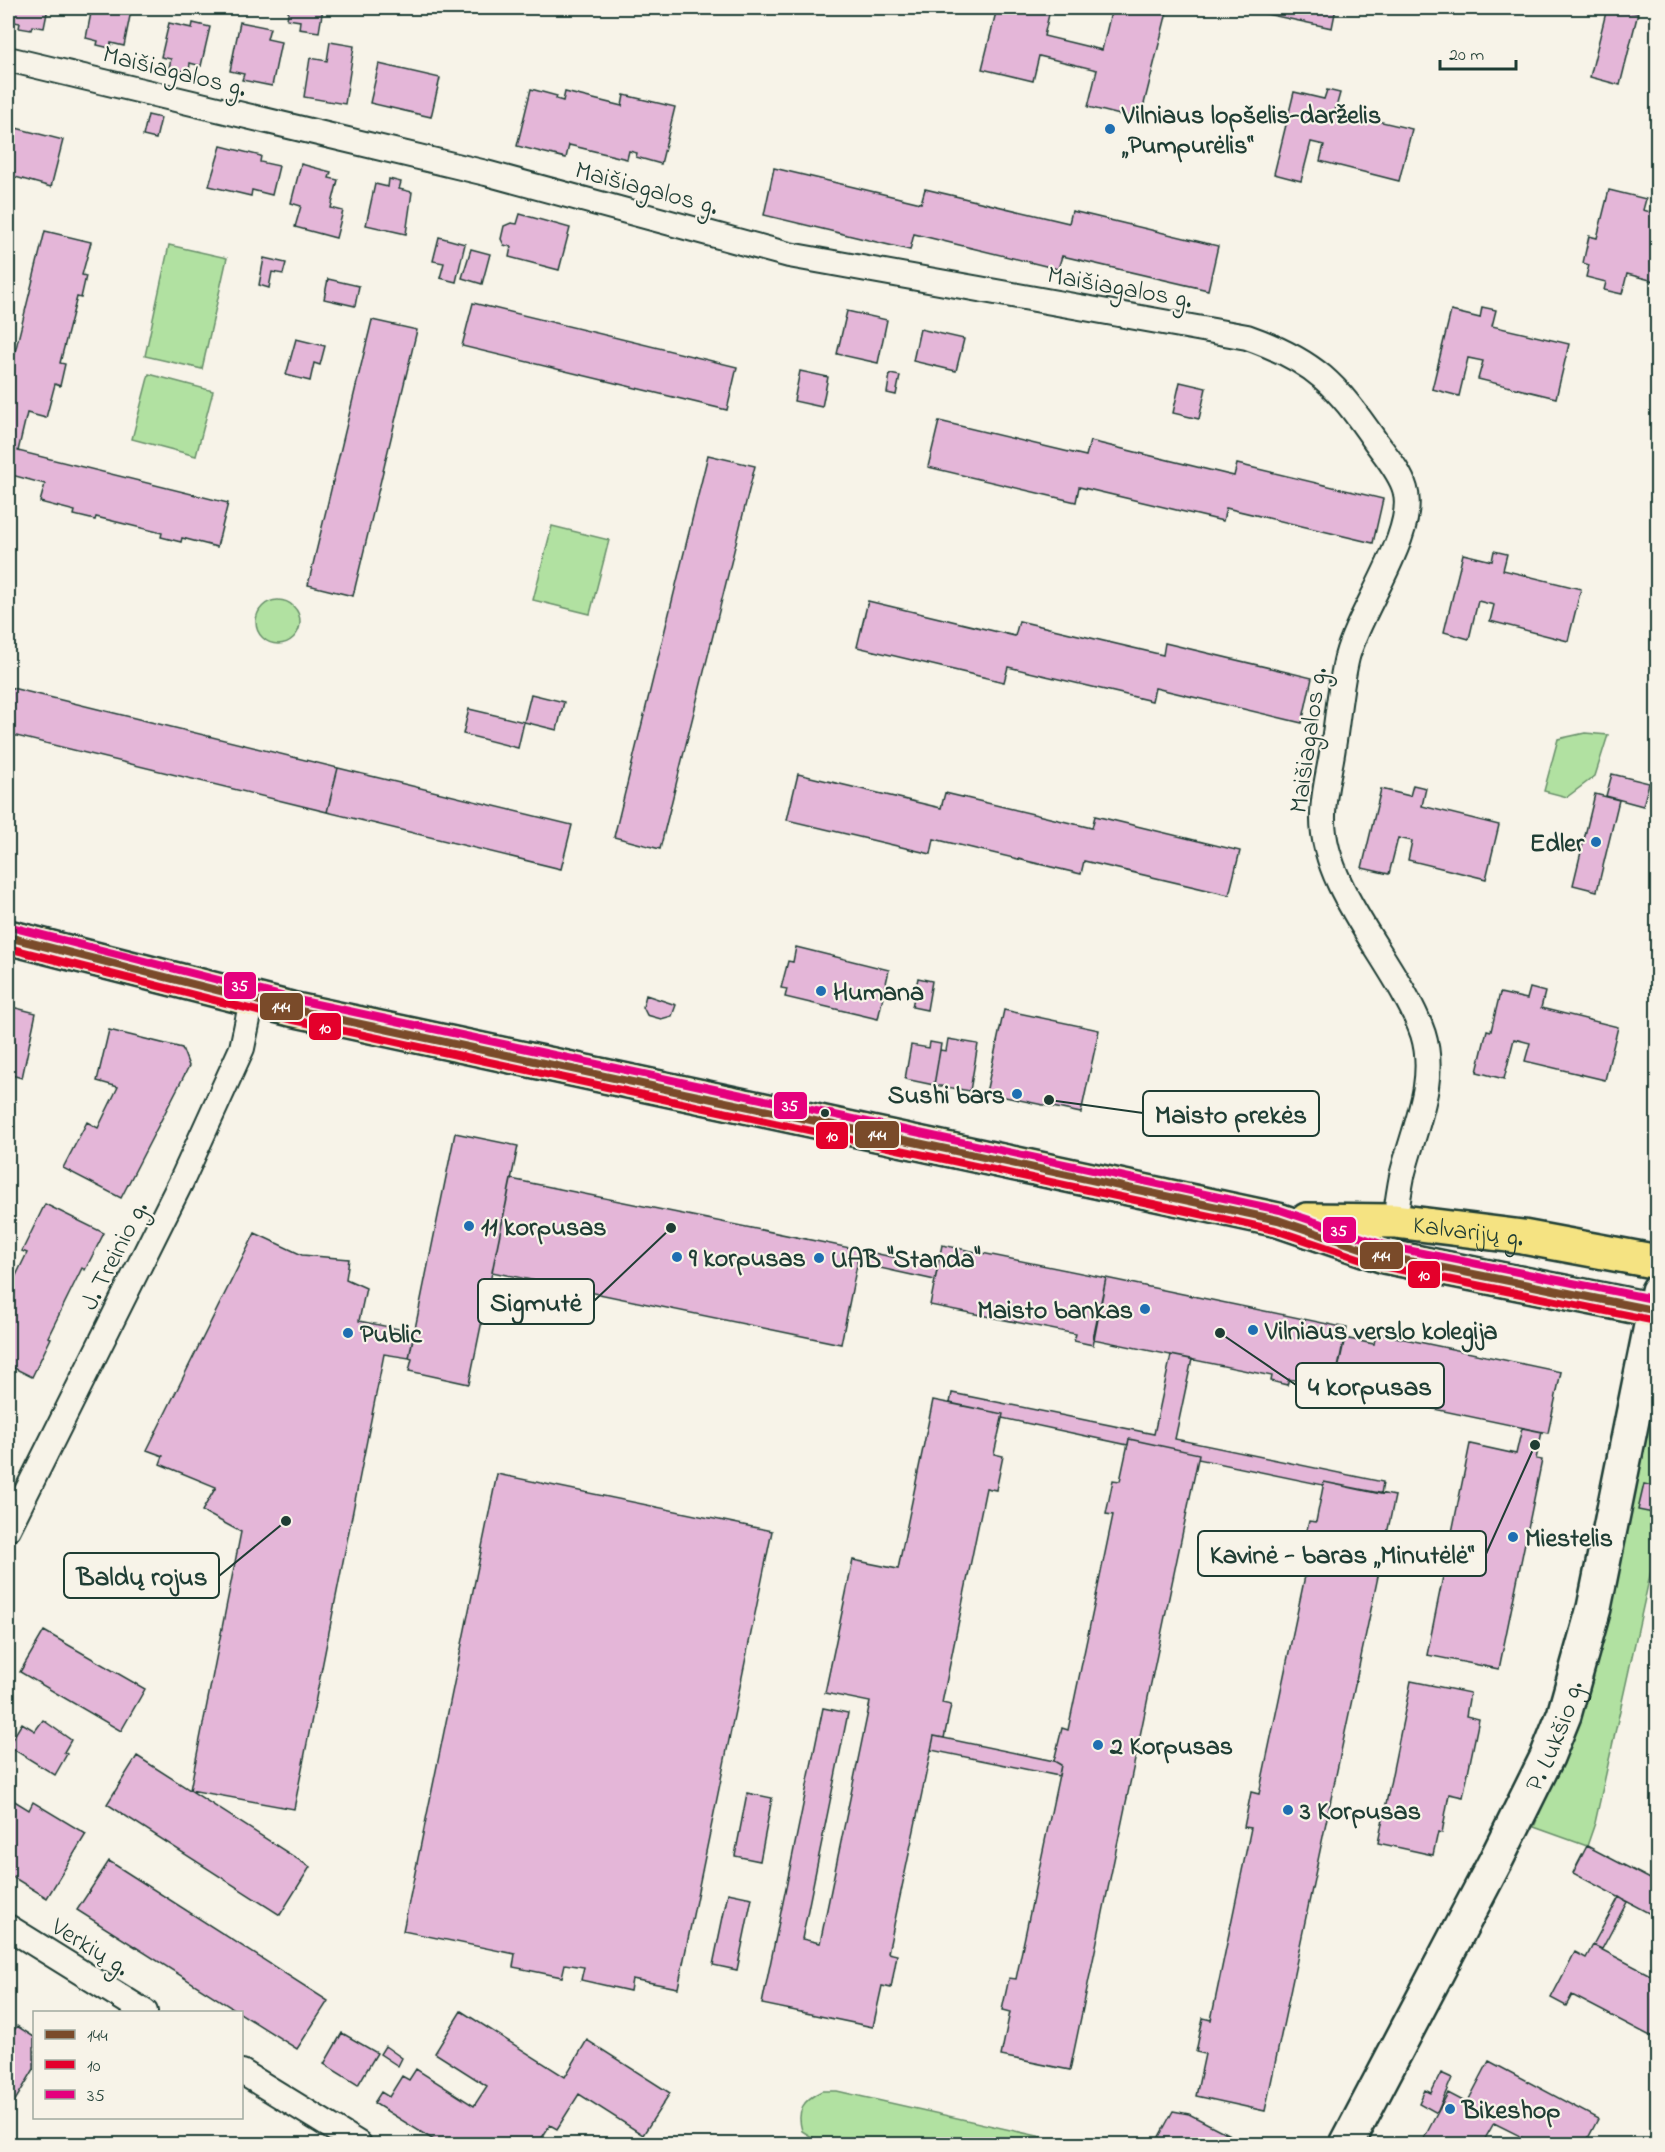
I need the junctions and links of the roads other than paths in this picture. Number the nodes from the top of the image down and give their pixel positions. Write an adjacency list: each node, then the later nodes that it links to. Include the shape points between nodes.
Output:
1 (8, 59): 5 (street, Maišiagalos g., via 486,173 789,255 1247,337 1302,359 1324,375 1392,465 1405,486 1409,506 1405,527 1355,632 1347,658 1323,815 1324,837 1334,867 1354,911 1413,1013 1425,1046 1427,1081)
2 (8, 937): 3 (main road, Kalvarijų g.)
3 (252, 999): 4 (main road, Kalvarijų g.); 8 (street, J. Treinio g., via 242,1048 186,1172)
4 (1278, 1220): 5 (main road, Kalvarijų g.); 7 (main road, Kalvarijų g., via 1384,1256)
5 (1395, 1221): 6 (main road, Kalvarijų g., via 1522,1237)
6 (1658, 1262)
7 (1656, 1304): 13 (street, P. Lukšio g., via 1594,1608 1564,1714 1495,1862)
8 (8, 1529)
9 (8, 1927): 10 (street, Verkių g.)
10 (143, 2011)
11 (243, 2073): 12 (street)
12 (359, 2145)
13 (1347, 2145)

